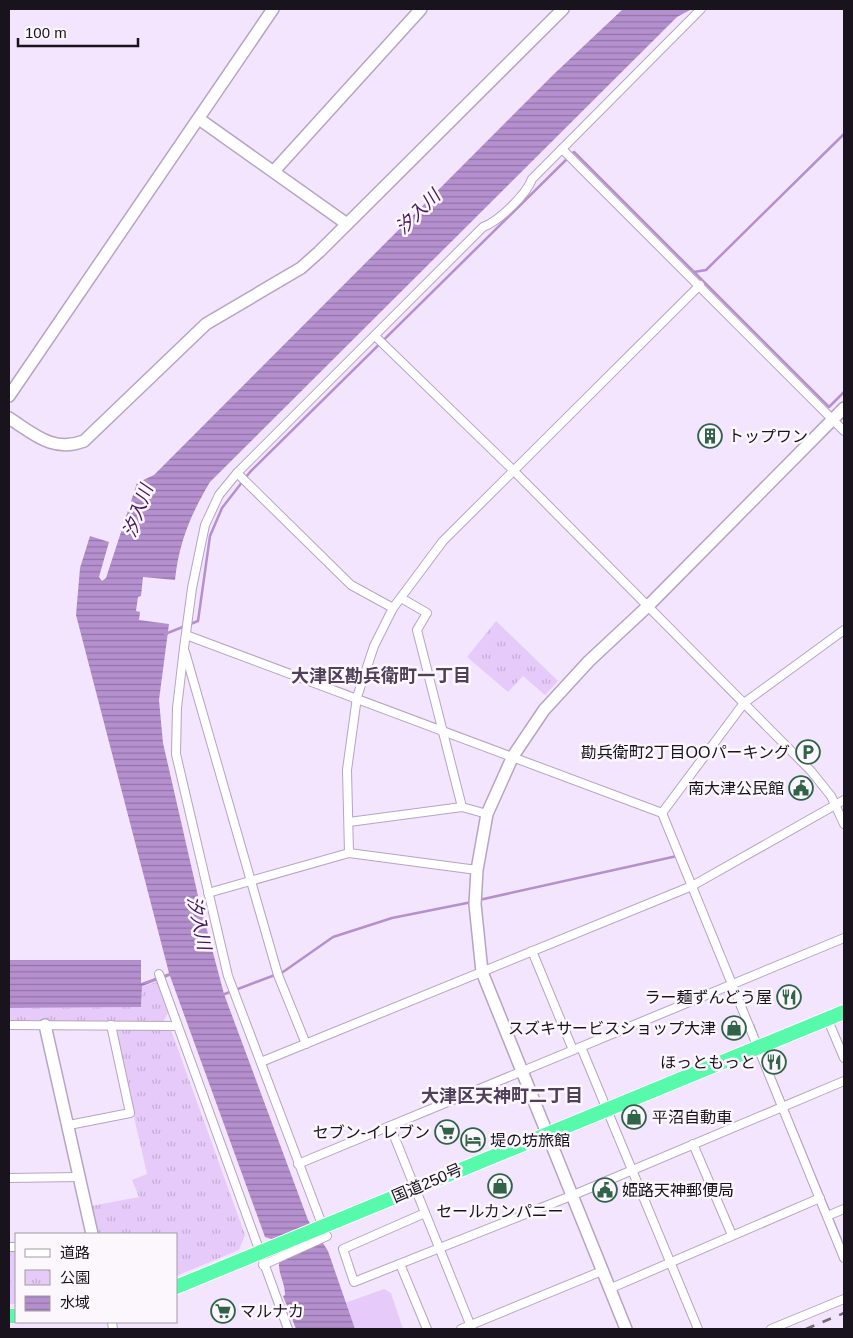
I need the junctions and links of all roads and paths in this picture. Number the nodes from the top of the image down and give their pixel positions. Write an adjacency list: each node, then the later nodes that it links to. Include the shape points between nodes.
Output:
1 (273, 9): 5 (street)
2 (421, 9): 7 (street)
3 (562, 9): 8 (street)
4 (701, 9): 6 (street)
5 (199, 119): 7 (street); 11 (street)
6 (562, 149): 9 (street); 10 (street, via 493,223 483,227)
7 (274, 171): 8 (street)
8 (347, 224): 13 (street, via 301,268 206,324 84,441 72,446 47,443)
9 (700, 285): 14 (street); 16 (street)
10 (376, 336): 16 (street); 17 (street)
11 (9, 396)
12 (844, 408): 14 (street)
13 (9, 418)
14 (833, 420): 15 (street); 19 (street)
15 (844, 431)
16 (514, 470): 18 (street, via 443,541); 19 (street)
17 (237, 473): 20 (street, via 351,585); 22 (street, via 220,495 205,525)
18 (401, 598): 20 (street); 26 (street, via 427,613 417,630)
19 (648, 606): 25 (street); 27 (street, via 589,661 551,703)
20 (393, 608): 24 (street, via 374,646)
21 (844, 630): 25 (street)
22 (186, 635): 23 (street); 24 (street)
23 (184, 648): 37 (street); 39 (street, via 176,754)
24 (358, 697): 26 (street); 33 (street, via 347,770)
25 (744, 703): 29 (street, via 811,771); 31 (street)
26 (444, 730): 27 (street); 30 (street)
27 (513, 756): 31 (street); 32 (street)
28 (844, 800): 29 (street)
29 (836, 805): 34 (street); 38 (street)
30 (462, 806): 32 (street); 33 (street)
31 (662, 813): 38 (street)
32 (487, 814): 36 (street)
33 (348, 822): 35 (street)
34 (844, 824)
35 (349, 853): 36 (street); 37 (street)
36 (477, 870): 42 (street, via 476,904)
37 (249, 882): 39 (street); 51 (street, via 278,975)
38 (692, 886): 41 (street); 44 (street)
39 (208, 893): 56 (street, via 228,976)
40 (844, 938): 44 (street)
41 (532, 951): 42 (street); 54 (street)
42 (482, 972): 51 (street); 57 (street)
43 (160, 978): 50 (street)
44 (732, 984): 52 (street); 53 (street)
45 (844, 1012): 46 (highway, 国道250号)
46 (827, 1018): 53 (highway, 国道250号); 55 (street)
47 (9, 1025): 48 (street)
48 (45, 1025): 49 (street); 61 (street)
49 (112, 1026): 50 (street); 61 (street, via 130,1113)
50 (177, 1026): 80 (street)
51 (306, 1044): 56 (street)
52 (581, 1047): 54 (street); 60 (street)
53 (758, 1047): 59 (street); 60 (highway, 国道250号)
54 (573, 1050): 57 (street)
55 (844, 1058)
56 (261, 1062): 65 (street)
57 (521, 1073): 62 (street); 63 (street)
58 (844, 1082): 59 (street)
59 (782, 1107): 64 (street); 71 (street)
60 (607, 1110): 63 (highway, 国道250号); 66 (street)
61 (68, 1125): 68 (street)
62 (390, 1126): 65 (street); 69 (street)
63 (546, 1134): 69 (highway, 国道250号); 70 (street)
64 (693, 1144): 66 (street); 77 (street)
65 (298, 1164): 75 (street)
66 (632, 1169): 70 (street); 81 (street)
67 (9, 1178): 68 (street)
68 (79, 1178): 76 (street)
69 (415, 1188): 73 (street); 75 (highway, 国道250号)
70 (571, 1196): 78 (street); 83 (street)
71 (820, 1198): 74 (street); 77 (street)
72 (844, 1209): 74 (street)
73 (425, 1213): 78 (street); 82 (street, via 343,1249 354,1282)
74 (827, 1216): 79 (street)
75 (325, 1232): 80 (highway, 国道250号)
76 (92, 1233)
77 (732, 1235): 81 (street)
78 (440, 1249): 82 (street); 87 (street)
79 (844, 1258)
80 (261, 1259): 84 (highway, 国道250号); 88 (street)
81 (670, 1262): 85 (street); 92 (street)
82 (400, 1264): 89 (street)
83 (602, 1271): 85 (street); 87 (street)
84 (178, 1286)
85 (609, 1288): 91 (street)
86 (844, 1299): 93 (street)
87 (471, 1327): 90 (street)
88 (288, 1329)
89 (427, 1329)
90 (460, 1329)
91 (626, 1329)
92 (698, 1329)
93 (771, 1329)

